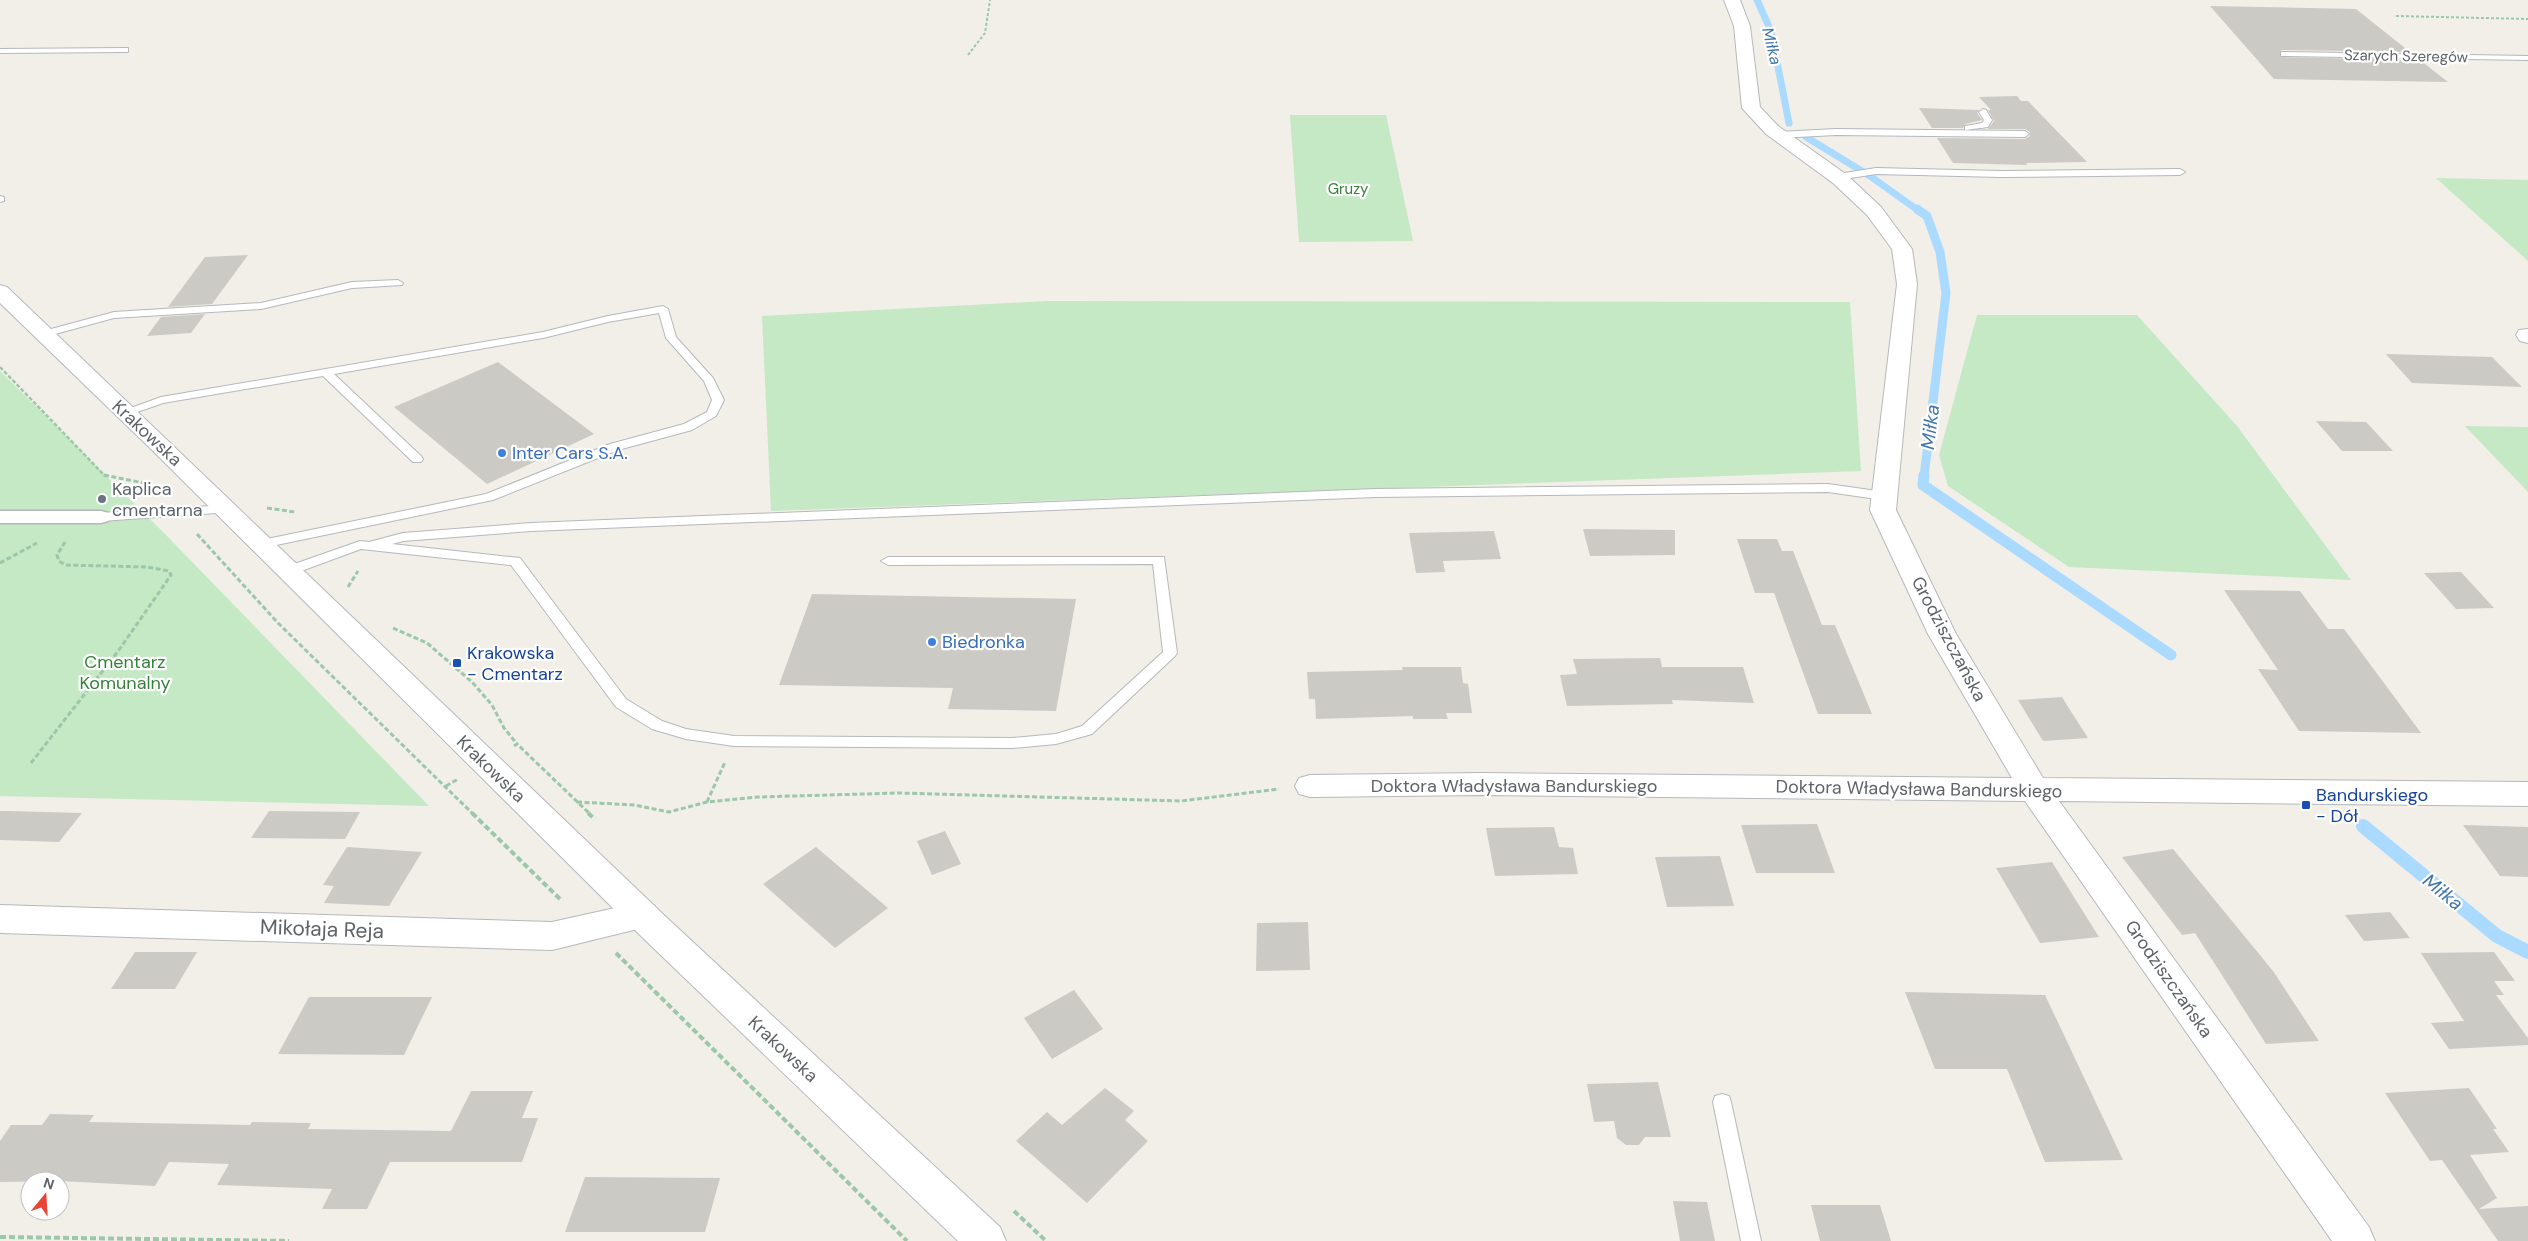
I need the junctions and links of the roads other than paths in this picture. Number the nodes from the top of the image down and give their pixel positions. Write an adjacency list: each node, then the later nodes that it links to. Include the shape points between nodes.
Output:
1 (1732, 0): 7 (street, Grodziszczańska, via 1742,26 1752,108)
2 (125, 50): 3 (lane)
3 (0, 51)
4 (2284, 54): 5 (lane, Szarych Szeregów)
5 (2528, 58)
6 (1983, 112): 7 (lane, via 1988,120 1985,125 1963,129 1826,126)
7 (1775, 132): 8 (lane); 10 (street, Grodziszczańska)
8 (2025, 134)
9 (2180, 172): 10 (lane, via 2001,174 1876,171)
10 (1838, 177): 17 (street, Grodziszczańska, via 1874,211 1902,249 1907,284)
11 (398, 283): 13 (lane, via 352,285 261,306 114,315)
12 (0, 291): 13 (street, Krakowska)
13 (44, 334): 15 (street, Krakowska)
14 (324, 371): 15 (lane, via 161,400); 16 (lane); 21 (lane, via 543,335 663,309 671,338 709,380 718,400 712,414 688,427 614,447 489,496)
15 (126, 412): 18 (street, Krakowska)
16 (417, 459)
17 (1884, 496): 22 (lane, via 1828,488 1375,493 531,527 403,537); 26 (street, Grodziszczańska, via 1883,510 1942,634)
18 (227, 509): 20 (lane); 21 (street, Krakowska)
19 (0, 517): 20 (street)
20 (102, 517)
21 (262, 544): 24 (street, Krakowska)
22 (369, 546): 23 (lane, via 515,561 621,703 637,715 664,727 686,734 734,741 1012,744 1056,738 1087,730 1170,652 1159,560); 24 (lane, via 360,545)
23 (888, 561)
24 (288, 571): 28 (street, Krakowska)
25 (1310, 786): 26 (street, Doktora Władysława Bandurskiego, via 1482,784)
26 (2035, 790): 27 (street, Doktora Władysława Bandurskiego); 33 (street, Grodziszczańska)
27 (2528, 794)
28 (642, 915): 29 (street, Mikołaja Reja, via 552,936); 31 (street, Krakowska)
29 (0, 919)
30 (1722, 1102): 32 (lane)
31 (986, 1241)
32 (1752, 1241)
33 (2355, 1241)

